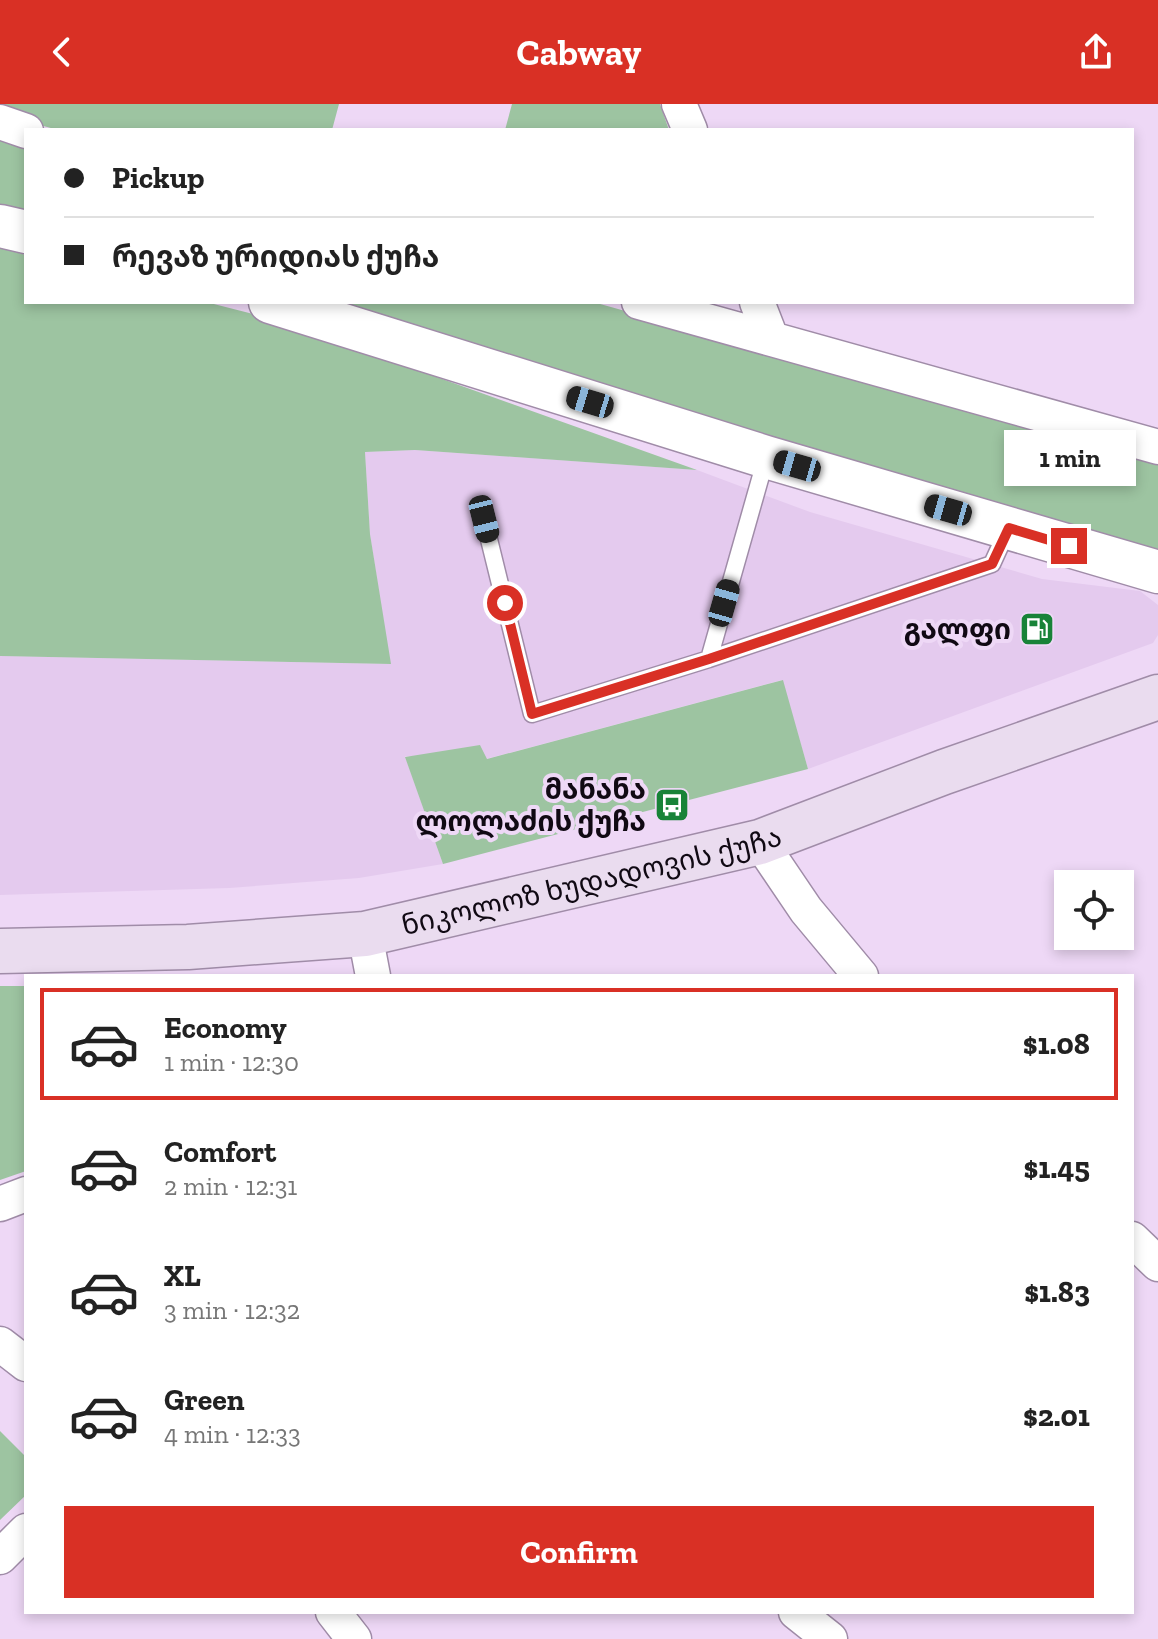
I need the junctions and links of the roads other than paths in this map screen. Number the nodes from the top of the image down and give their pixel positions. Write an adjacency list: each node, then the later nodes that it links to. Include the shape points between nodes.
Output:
1 (679, 104): 3 (street)
2 (0, 122): 4 (street)
3 (689, 128)
4 (24, 130)
5 (0, 226): 6 (street)
6 (24, 232)
7 (276, 304): 12 (street)
8 (646, 304): 10 (street)
9 (758, 304): 10 (street)
10 (771, 338): 11 (street)
11 (1158, 447)
12 (766, 457): 14 (street); 16 (lane)
13 (484, 519): 16 (lane, via 532,714)
14 (1009, 528): 15 (street); 16 (lane, via 992,564)
15 (1158, 572)
16 (709, 659)
17 (1158, 697): 18 (main road, ნიკოლოზ ხუდადოვის ქუჩა)
18 (760, 842): 20 (main road, ნიკოლოზ ხუდადოვის ქუჩა); 21 (street, via 806,910)
19 (0, 951): 20 (main road, ნიკოლოზ ხუდადოვის ქუჩა, via 188,947)
20 (369, 955)
21 (859, 974)
22 (24, 1195): 23 (street)
23 (0, 1204)
24 (1134, 1241): 25 (street)
25 (1158, 1264)
26 (0, 1344): 27 (street)
27 (24, 1362)
28 (24, 1533): 29 (street)
29 (0, 1557)
30 (335, 1614): 32 (street)
31 (799, 1614): 33 (street)
32 (354, 1639)
33 (830, 1639)

